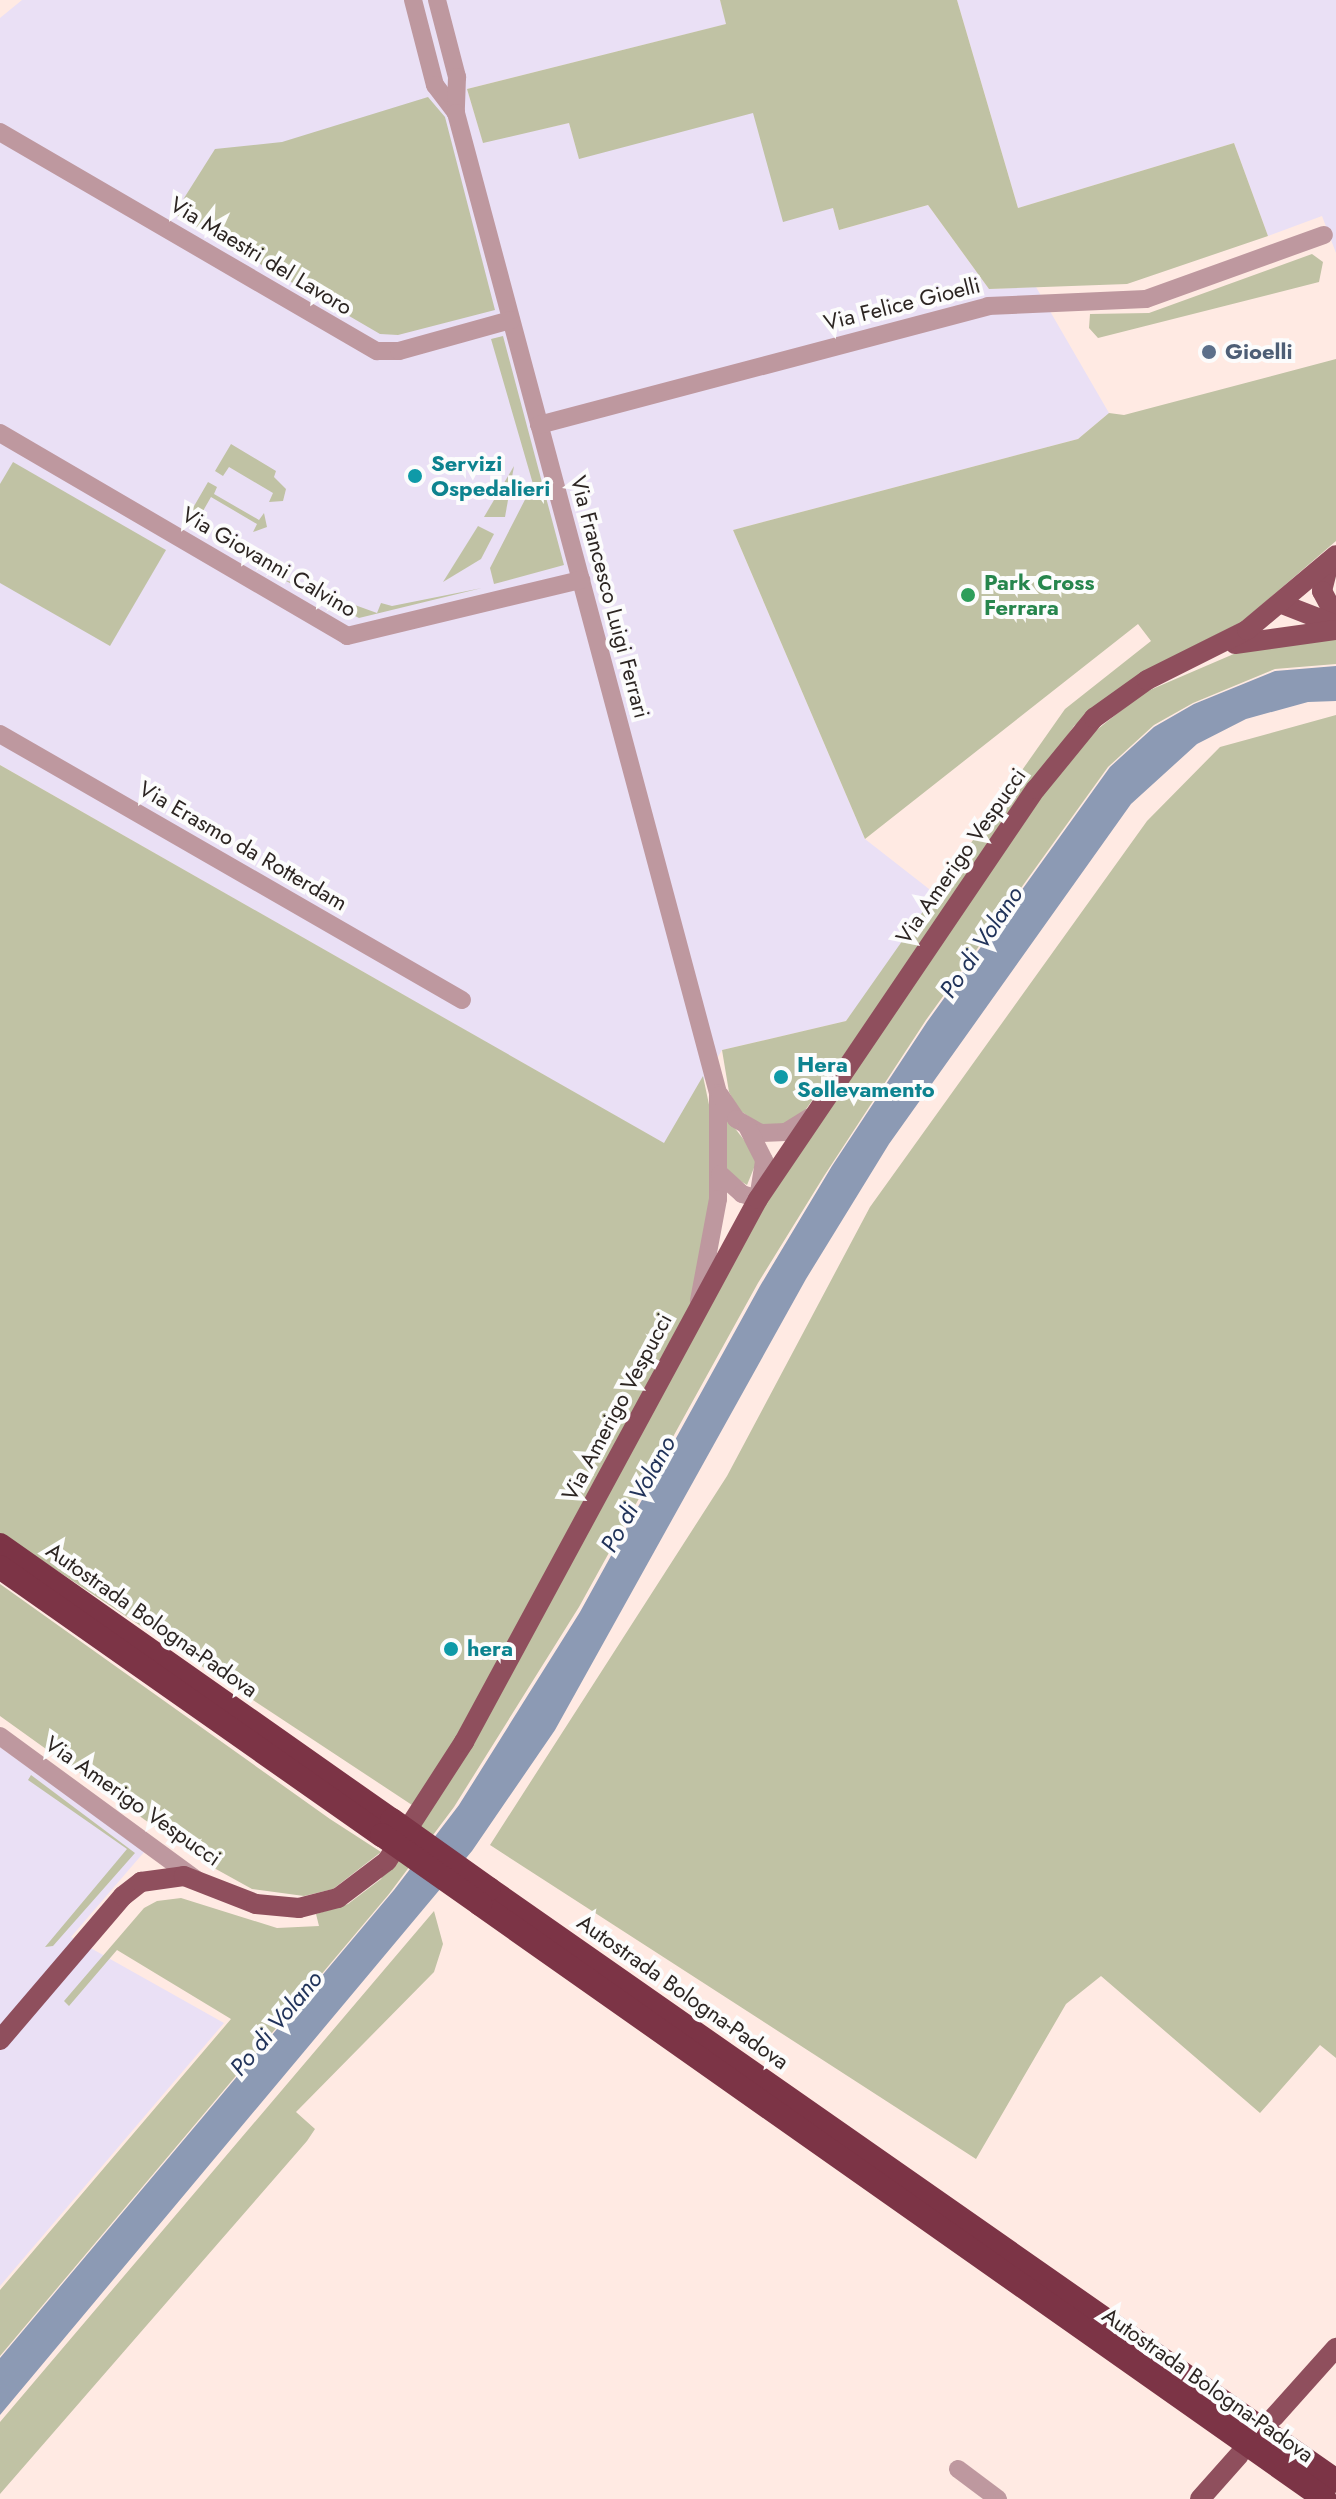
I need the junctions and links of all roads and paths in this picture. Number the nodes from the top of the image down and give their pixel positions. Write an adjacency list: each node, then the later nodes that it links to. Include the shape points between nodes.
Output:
1 (413, 0): 3 (street, Via Francesco Luigi Ferrari, via 435,85)
2 (437, 0): 3 (street, Via Francesco Luigi Ferrari, via 457,77)
3 (456, 113): 6 (street, Via Francesco Luigi Ferrari)
4 (0, 132): 6 (street, Via Maestri del Lavoro, via 377,351 399,351)
5 (1324, 235): 7 (street, Via Felice Gioelli, via 1146,299 988,306)
6 (511, 320): 7 (street, Via Francesco Luigi Ferrari)
7 (539, 425): 10 (street, Via Francesco Luigi Ferrari)
8 (0, 433): 10 (street, Via Giovanni Calvino, via 347,636)
9 (1334, 557): 11 (main road); 12 (main road, via 1322,591)
10 (581, 580): 17 (street, Via Francesco Luigi Ferrari)
11 (1282, 604): 13 (main road); 14 (main road)
12 (1336, 617)
13 (1336, 628): 14 (main road, via 1240,642)
14 (1201, 655): 18 (main road, Via Amerigo Vespucci, via 1121,697 1062,753)
15 (0, 734): 16 (street, Via Erasmo da Rotterdam)
16 (462, 1000)
17 (718, 1093): 19 (street, Via Francesco Luigi Ferrari); 20 (street, Via Francesco Luigi Ferrari)
18 (810, 1117): 19 (street, via 786,1132); 21 (main road, Via Amerigo Vespucci)
19 (747, 1127): 21 (street, Via Francesco Luigi Ferrari, via 764,1160)
20 (720, 1174): 21 (street, via 742,1194); 22 (street, Via Francesco Luigi Ferrari)
21 (758, 1199): 22 (main road, Via Amerigo Vespucci)
22 (697, 1308): 27 (main road, Via Amerigo Vespucci, via 464,1742 387,1861 338,1898 299,1908 256,1904)
23 (0, 1545): 26 (highway, Autostrada Bologna-Padova)
24 (0, 1567): 26 (highway, Autostrada Bologna-Padova)
25 (0, 1736): 27 (street, Via Amerigo Vespucci)
26 (387, 1828): 28 (highway, Autostrada Bologna-Padova, bridge)
27 (199, 1881): 29 (main road, via 170,1875 132,1888)
28 (485, 1897): 34 (highway, Autostrada Bologna-Padova); 37 (highway, Autostrada Bologna-Padova)
29 (0, 2040)
30 (1336, 2348): 31 (main road)
31 (1274, 2417)
32 (1239, 2455): 36 (main road)
33 (958, 2469): 35 (street)
34 (1336, 2481)
35 (998, 2499)
36 (1200, 2499)
37 (1325, 2499)

